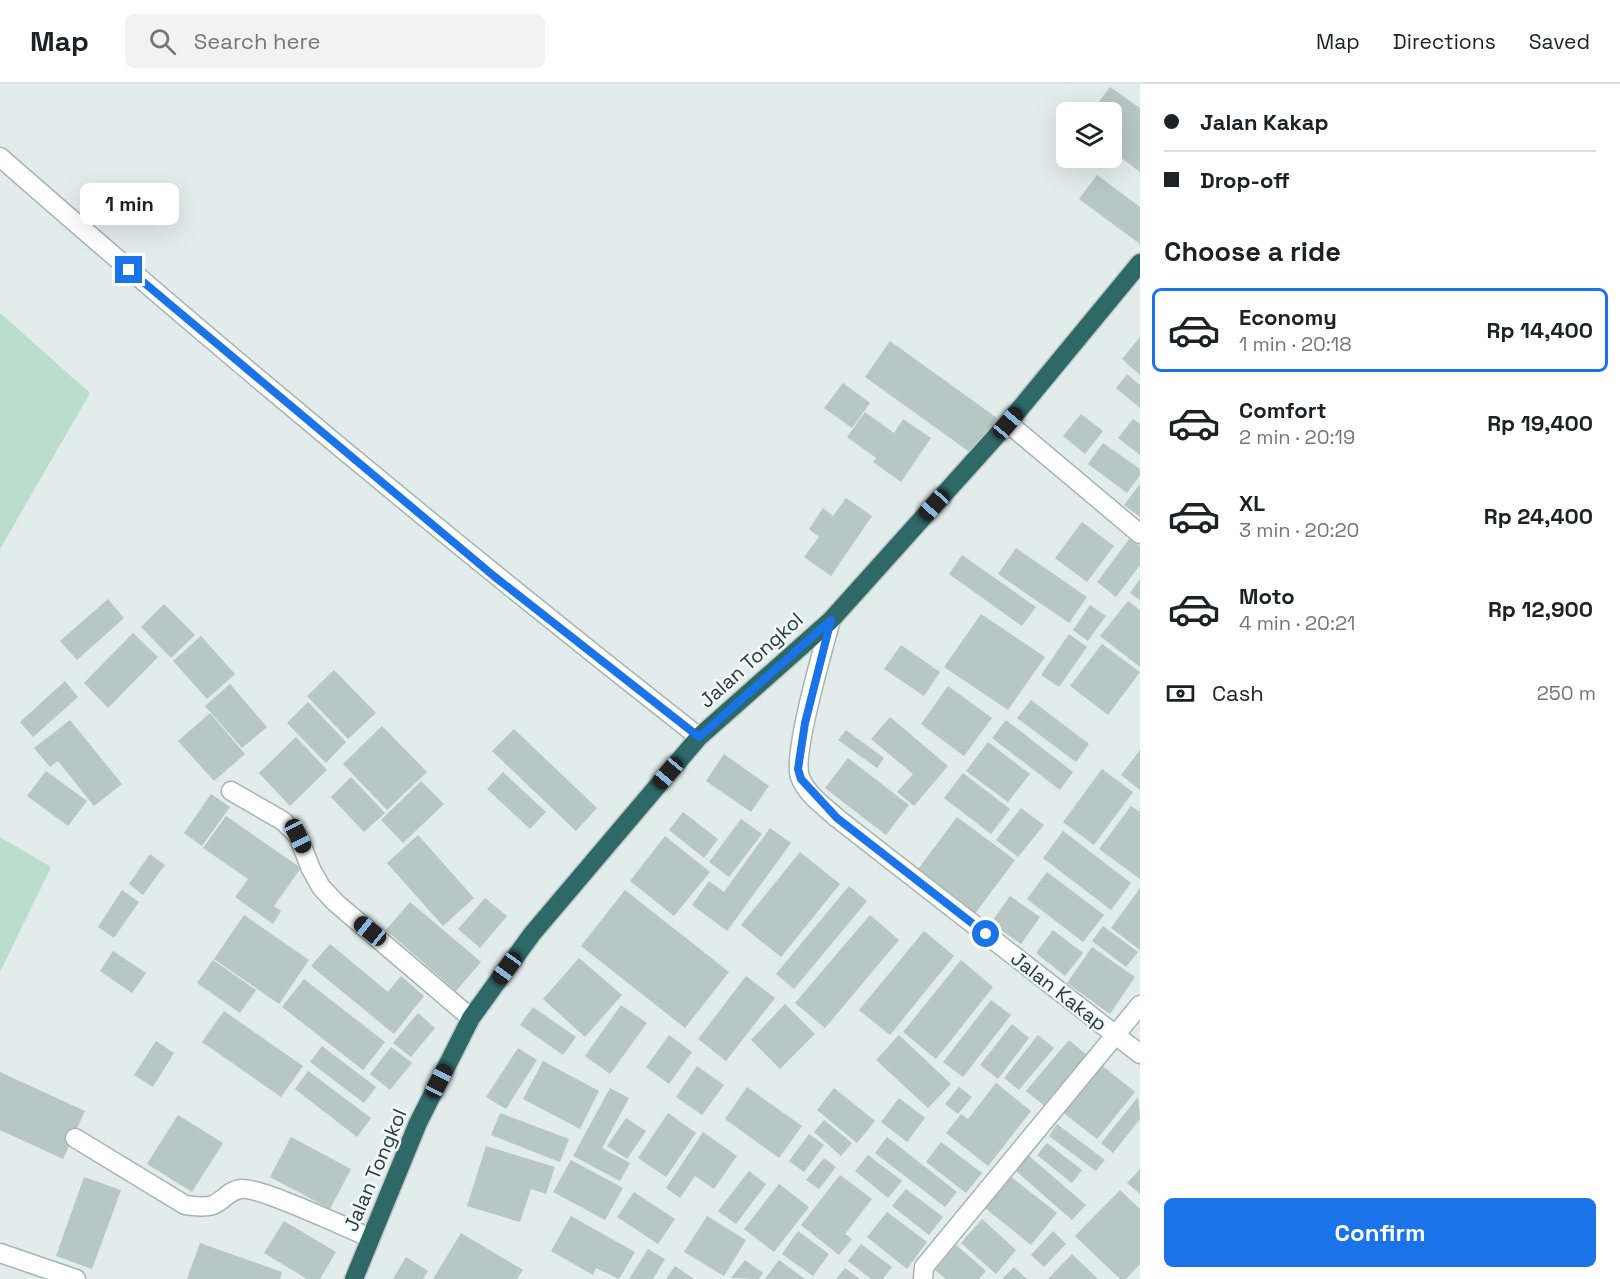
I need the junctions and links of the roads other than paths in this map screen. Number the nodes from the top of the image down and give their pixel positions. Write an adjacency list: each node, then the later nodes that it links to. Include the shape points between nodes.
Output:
1 (0, 157): 6 (street, via 145,284 495,577)
2 (1140, 263): 3 (highway, Jalan Tongkol)
3 (1008, 423): 4 (street); 5 (highway, Jalan Tongkol)
4 (1140, 534)
5 (831, 620): 6 (highway, Jalan Tongkol); 10 (street, Jalan Kakap, via 805,723 798,769 806,788 837,818)
6 (699, 737): 9 (highway, Jalan Tongkol, via 532,934)
7 (231, 791): 9 (street, via 283,821 298,836 321,887 336,903)
8 (1140, 1005): 10 (street)
9 (471, 1018): 13 (highway, Jalan Tongkol, via 418,1123)
10 (1116, 1036): 11 (street, Jalan Kakap); 17 (street, via 924,1267)
11 (1140, 1054)
12 (75, 1138): 13 (street, via 185,1204 213,1205 242,1188 261,1192)
13 (371, 1238): 16 (highway, Jalan Tongkol)
14 (0, 1253): 15 (street)
15 (76, 1279)
16 (354, 1279)
17 (923, 1279)

